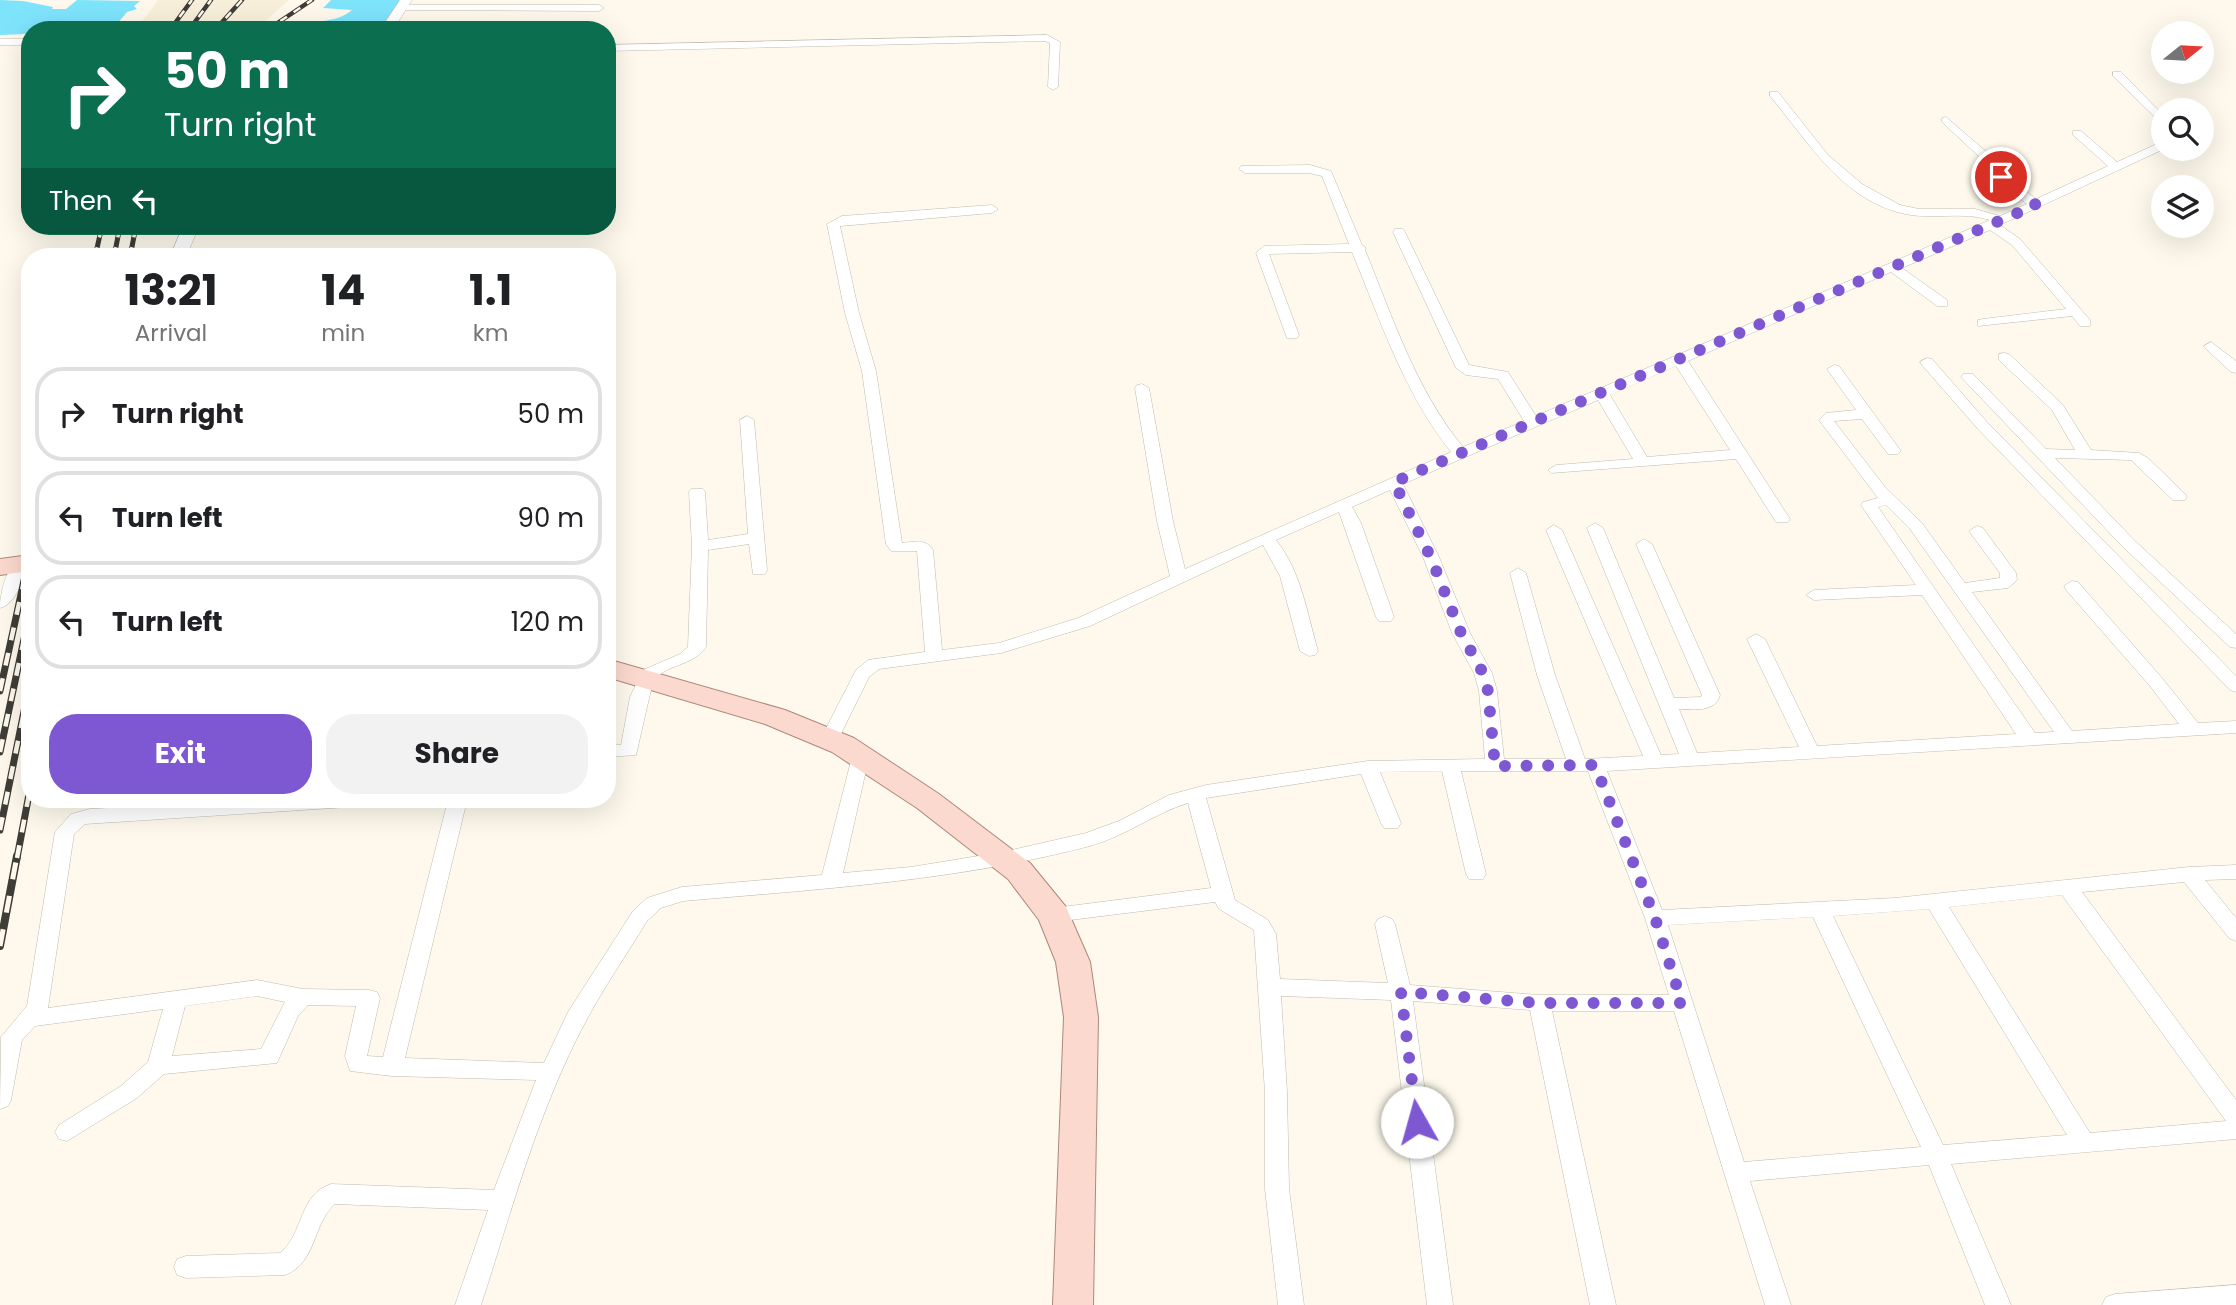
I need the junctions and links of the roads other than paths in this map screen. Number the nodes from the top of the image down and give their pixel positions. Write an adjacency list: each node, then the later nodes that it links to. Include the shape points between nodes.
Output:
1 (403, 4): 2 (street); 3 (street)
2 (599, 8)
3 (392, 21)
4 (0, 42): 5 (street)
5 (21, 42)
6 (616, 48): 8 (street, via 1047,38 1055,41)
7 (2117, 74): 10 (street)
8 (1053, 87)
9 (1774, 94): 18 (street, via 1820,153 1892,206 1911,211 1971,210)
10 (2151, 109)
11 (1946, 120): 16 (street, via 1989,159 2003,179)
12 (2077, 133): 14 (street)
13 (2151, 151): 14 (street)
14 (2117, 168): 16 (street)
15 (1245, 169): 20 (street, via 1324,172)
16 (2036, 205): 18 (street)
17 (992, 209): 70 (street, via 833,224 869,371 894,544 897,548 925,548)
18 (1996, 223): 21 (street); 23 (street, via 2080,318)
19 (1399, 233): 36 (street, via 1463,368 1503,374)
20 (1360, 248): 24 (street, via 1262,252); 40 (street, via 1410,377 1436,424)
21 (1892, 267): 22 (street); 27 (street)
22 (1942, 303)
23 (1983, 323)
24 (1292, 335)
25 (2211, 346): 30 (street)
26 (2004, 357): 39 (street, via 2058,408)
27 (1680, 360): 33 (street); 41 (street)
28 (1927, 362): 73 (street, via 1982,425)
29 (1834, 369): 34 (street)
30 (2236, 369)
31 (1968, 377): 38 (street)
32 (1142, 388): 60 (street)
33 (1602, 394): 36 (street); 42 (street)
34 (1866, 414): 37 (street); 47 (street, via 1826,420)
35 (747, 420): 53 (street)
36 (1533, 423): 40 (street)
37 (1893, 451)
38 (2040, 453): 39 (street); 68 (street)
39 (2085, 453): 46 (street, via 2134,456)
40 (1460, 454): 44 (street)
41 (1740, 454): 42 (street); 49 (street)
42 (1643, 463): 43 (street)
43 (1556, 470)
44 (1394, 482): 48 (street); 87 (street, via 1483,673)
45 (697, 492): 56 (street)
46 (2179, 497)
47 (1888, 500): 62 (street, via 1916,526); 63 (street, via 1869,505)
48 (1343, 505): 54 (street); 66 (street)
49 (1782, 519)
50 (1595, 528): 74 (street)
51 (1554, 530): 84 (street)
52 (1977, 531): 62 (street, via 2009,580)
53 (756, 538): 56 (street); 58 (street)
54 (1266, 538): 60 (street); 69 (street, via 1282,562)
55 (1644, 544): 74 (street, via 1711,695 1705,703)
56 (700, 546): 72 (street, via 695,651 660,665)
57 (17, 565): 65 (street, via 9,592)
58 (759, 570)
59 (1518, 573): 85 (street, via 1546,675)
60 (1179, 578): 70 (street, via 1084,622 1018,644)
61 (2072, 586): 76 (street)
62 (1960, 588): 77 (street)
63 (1927, 590): 64 (street); 79 (street)
64 (1814, 595)
65 (0, 603)
66 (1385, 617)
67 (1756, 639): 81 (street)
68 (2236, 643)
69 (1309, 651)
70 (934, 655): 78 (street, via 868,667)
71 (616, 671): 72 (main road)
72 (644, 679): 78 (main road, via 775,717); 80 (street, via 629,751)
73 (2236, 686)
74 (1667, 704): 83 (street)
75 (2236, 727): 76 (street)
76 (2193, 730): 77 (street)
77 (2067, 737): 79 (street)
78 (830, 740): 82 (main road)
79 (2030, 740): 81 (street)
80 (616, 751)
81 (1811, 753): 83 (street)
82 (860, 757): 93 (main road, via 928,801); 97 (street)
83 (1691, 760): 84 (street)
84 (1655, 762): 85 (street)
85 (1586, 765): 87 (street); 103 (street)
86 (1450, 766): 87 (street); 88 (street); 95 (street)
87 (1495, 766)
88 (1368, 767): 89 (street); 92 (street)
89 (1195, 794): 93 (street, via 1090,839); 99 (street)
90 (219, 808): 112 (street, via 90,816 69,825)
91 (456, 808): 114 (street)
92 (1391, 823)
93 (1003, 859): 97 (street); 102 (main road, via 1019,871)
94 (2236, 872): 96 (street)
95 (1476, 874)
96 (2189, 874): 98 (street); 105 (street)
97 (831, 881): 115 (street, via 712,890 654,903 640,916 576,1018)
98 (2067, 887): 100 (street); 117 (street)
99 (1222, 894): 102 (street); 106 (street, via 1229,908 1264,928)
100 (1935, 901): 101 (street); 120 (street)
101 (1820, 909): 103 (street); 121 (street)
102 (1054, 915): 127 (main road, via 1073,962 1081,1017)
103 (1655, 918): 111 (street)
104 (1385, 924): 107 (street)
105 (2236, 933)
106 (1269, 987): 107 (street); 128 (street, via 1277,1188)
107 (1401, 992): 110 (street); 129 (street)
108 (303, 996): 109 (street, via 257,988); 113 (street, via 289,1011 269,1057); 114 (street, via 369,998 356,1063)
109 (177, 999): 112 (street); 113 (street)
110 (1539, 1003): 111 (street); 130 (street)
111 (1682, 1003): 122 (street)
112 (32, 1017): 116 (street, via 12,1037)
113 (158, 1066): 119 (street, via 129,1092)
114 (392, 1067): 115 (street)
115 (551, 1072): 123 (street)
116 (0, 1100)
117 (2236, 1118)
118 (2236, 1130): 120 (street)
119 (67, 1132)
120 (2084, 1143): 121 (street)
121 (1936, 1155): 122 (street); 132 (street)
122 (1736, 1172): 131 (street)
123 (503, 1200): 124 (street, via 331,1194 322,1200 297,1253 285,1264); 126 (street)
124 (186, 1267)
125 (2236, 1296): 133 (street)
126 (468, 1305)
127 (1073, 1305)
128 (1291, 1305)
129 (1440, 1305)
130 (1603, 1305)
131 (1778, 1305)
132 (1998, 1305)
133 (2115, 1305)

